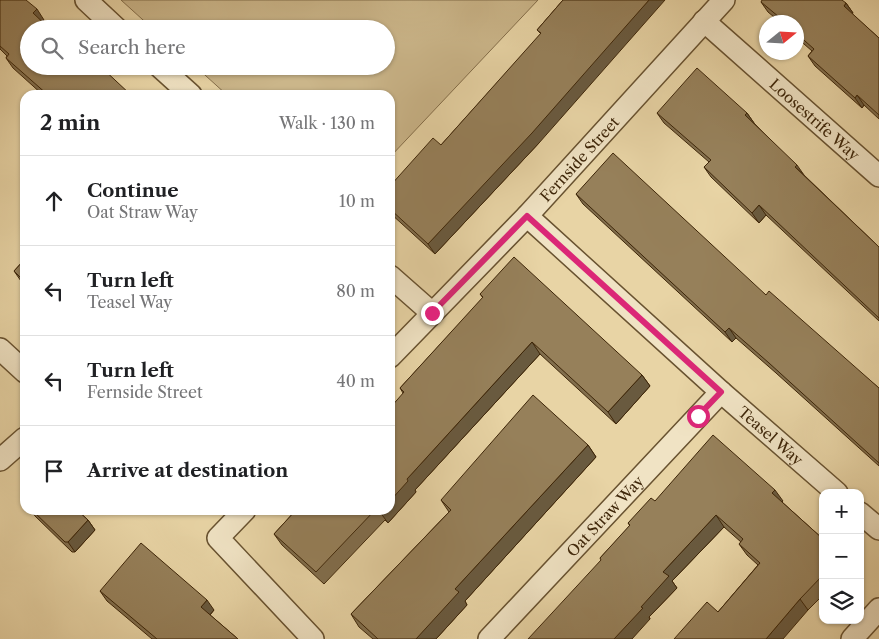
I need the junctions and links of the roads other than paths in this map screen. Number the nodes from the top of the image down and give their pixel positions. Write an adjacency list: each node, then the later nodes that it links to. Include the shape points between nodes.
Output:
1 (86, 0): 3 (street)
2 (724, 0): 4 (street, Fernside Street)
3 (107, 20)
4 (704, 21): 7 (street, Loosestrife Way); 8 (street, Fernside Street)
5 (169, 75): 6 (street)
6 (185, 90)
7 (879, 176)
8 (527, 216): 10 (street, Fernside Street); 14 (street, Teasel Way)
9 (395, 280): 10 (street)
10 (432, 313): 12 (street, Fernside Street)
11 (0, 349): 13 (street)
12 (395, 352)
13 (20, 367)
14 (721, 392): 17 (street, Teasel Way); 23 (street, Oat Straw Way)
15 (20, 442): 16 (street)
16 (0, 460)
17 (832, 489)
18 (240, 515): 22 (street, via 218,538)
19 (864, 516): 20 (street)
20 (879, 529)
21 (879, 609): 24 (street)
22 (313, 639)
23 (489, 639)
24 (852, 639)

